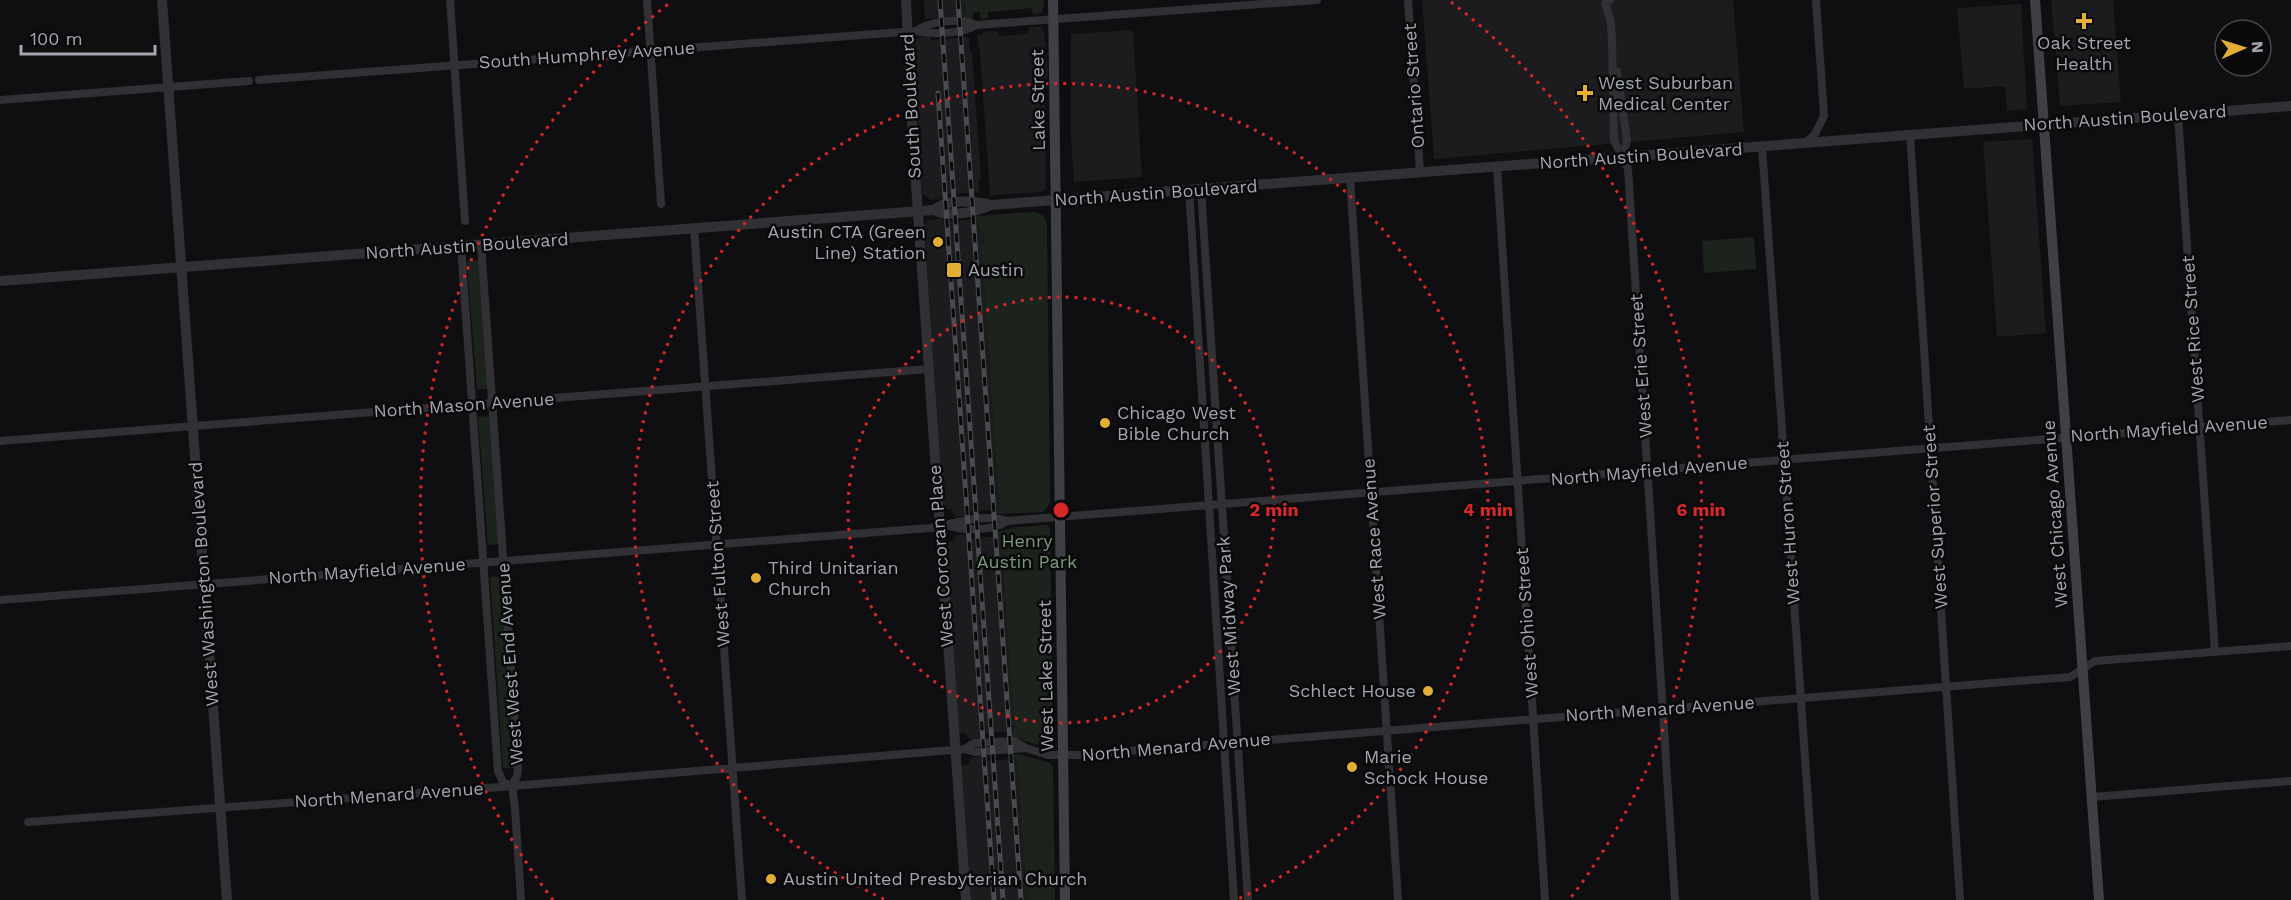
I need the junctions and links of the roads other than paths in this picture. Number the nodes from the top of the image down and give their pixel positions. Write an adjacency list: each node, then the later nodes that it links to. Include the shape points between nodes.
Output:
1 (162, 0): 18 (street, West Washington Boulevard)
2 (450, 0): 15 (street)
3 (646, 0): 14 (street)
4 (906, 0): 12 (street, South Boulevard)
5 (1053, 0): 11 (main road, Lake Street)
6 (1317, 0): 11 (street, South Humphrey Avenue)
7 (1816, 0): 24 (street, via 1824,116)
8 (2035, 0): 22 (main road, West Chicago Avenue)
9 (1607, 1): 13 (street)
10 (1406, 2): 28 (street, Ontario Street)
11 (1053, 20): 12 (street, South Humphrey Avenue, via 976,25 958,31); 32 (main road, Lake Street)
12 (911, 31): 14 (street, South Humphrey Avenue); 34 (street, South Boulevard)
13 (1612, 47): 26 (street, via 1627,140); 26 (street, via 1614,140)
14 (650, 51): 15 (street, South Humphrey Avenue); 33 (street)
15 (454, 66): 16 (street, South Humphrey Avenue); 35 (street)
16 (259, 80)
17 (249, 81): 18 (street)
18 (169, 87): 19 (street); 39 (street, West Washington Boulevard)
19 (0, 100)
20 (2291, 106): 21 (street, North Austin Boulevard)
21 (2178, 114): 22 (street, North Austin Boulevard); 47 (street, West Rice Street)
22 (2044, 125): 23 (street, North Austin Boulevard); 48 (main road, West Chicago Avenue)
23 (1910, 135): 24 (street, North Austin Boulevard); 50 (street, West Superior Street)
24 (1806, 143): 25 (street, North Austin Boulevard)
25 (1762, 146): 26 (street, North Austin Boulevard); 51 (street, West Huron Street)
26 (1623, 157): 27 (street, North Austin Boulevard); 52 (street, West Erie Street, via 1628,169)
27 (1497, 167): 28 (street, North Austin Boulevard); 53 (street, West Ohio Street)
28 (1420, 172): 29 (street, North Austin Boulevard)
29 (1350, 178): 30 (street, North Austin Boulevard); 54 (street, West Race Avenue)
30 (1201, 189): 31 (street, North Austin Boulevard); 55 (street, West Midway Park)
31 (1189, 190): 32 (street, North Austin Boulevard); 56 (street, West Midway Park)
32 (1056, 200): 34 (street, North Austin Boulevard, via 991,205 977,201 949,203 934,210); 57 (main road, West Lake Street)
33 (662, 204)
34 (918, 211): 36 (street, North Austin Boulevard); 41 (street, West Corcoran Place)
35 (465, 221)
36 (694, 228): 37 (street, North Austin Boulevard); 42 (street, West Fulton Street)
37 (482, 244): 38 (street, North Austin Boulevard); 43 (street, West West End Avenue)
38 (461, 246): 39 (street, North Austin Boulevard); 44 (street, West West End Avenue)
39 (181, 267): 40 (street, North Austin Boulevard); 46 (street, West Washington Boulevard)
40 (0, 281)
41 (929, 369): 42 (street, North Mason Avenue); 58 (street, West Corcoran Place)
42 (706, 386): 43 (street, North Mason Avenue); 59 (street, West Fulton Street)
43 (492, 402): 44 (street, North Mason Avenue); 60 (street, West West End Avenue)
44 (472, 404): 46 (street, North Mason Avenue); 61 (street, West West End Avenue)
45 (2291, 420): 47 (street, North Mayfield Avenue)
46 (193, 426): 49 (street, North Mason Avenue); 62 (street, West Washington Boulevard)
47 (2200, 427): 48 (street, North Mayfield Avenue); 65 (street, West Rice Street)
48 (2066, 437): 50 (street, North Mayfield Avenue); 66 (main road, West Chicago Avenue)
49 (0, 441)
50 (1931, 448): 51 (street, North Mayfield Avenue); 67 (street, West Superior Street)
51 (1784, 460): 52 (street, North Mayfield Avenue); 68 (street, West Huron Street)
52 (1648, 471): 53 (street, North Mayfield Avenue); 69 (street, West Erie Street)
53 (1518, 482): 54 (street, North Mayfield Avenue); 70 (street, West Ohio Street)
54 (1371, 493): 55 (street, North Mayfield Avenue); 71 (street, West Race Avenue)
55 (1222, 505): 56 (street, North Mayfield Avenue); 72 (street, West Midway Park)
56 (1209, 506): 57 (street, North Mayfield Avenue); 73 (street, West Midway Park)
57 (1060, 517): 58 (street, North Mayfield Avenue, via 1007,521 999,526); 75 (main road, West Lake Street)
58 (944, 526): 59 (street, North Mayfield Avenue); 74 (street, West Corcoran Place)
59 (717, 544): 60 (street, North Mayfield Avenue); 76 (street, West Fulton Street)
60 (504, 561): 61 (street, North Mayfield Avenue); 78 (street, West West End Avenue, via 518,769)
61 (483, 562): 62 (street, North Mayfield Avenue); 78 (street, West West End Avenue, via 498,771 503,782)
62 (204, 584): 63 (street, North Mayfield Avenue); 80 (street, West Washington Boulevard)
63 (0, 600)
64 (2291, 646): 65 (street, North Menard Avenue)
65 (2216, 652): 66 (street, North Menard Avenue, via 2095,661)
66 (2083, 669): 67 (street, North Menard Avenue, via 2070,677); 79 (main road, West Chicago Avenue)
67 (1946, 687): 68 (street, North Menard Avenue); 95 (street, West Superior Street)
68 (1801, 698): 69 (street, North Menard Avenue); 94 (street, West Huron Street)
69 (1662, 709): 70 (street, North Menard Avenue); 93 (street, West Erie Street)
70 (1533, 719): 71 (street, North Menard Avenue); 92 (street, West Ohio Street)
71 (1387, 730): 72 (street, North Menard Avenue); 91 (street, West Race Avenue)
72 (1238, 742): 73 (street, North Menard Avenue); 83 (street, West Midway Park)
73 (1224, 743): 75 (street, North Menard Avenue); 82 (street, West Midway Park)
74 (960, 749): 75 (street, North Menard Avenue, via 974,743 1014,741 1047,755); 76 (street, North Menard Avenue); 87 (street, West Corcoran Place)
75 (1063, 755): 88 (main road, West Lake Street)
76 (733, 767): 78 (street, North Menard Avenue); 86 (street, West Fulton Street)
77 (2291, 781): 79 (street)
78 (512, 786): 80 (street, North Menard Avenue); 85 (street)
79 (2092, 796): 96 (main road, West Chicago Avenue)
80 (220, 808): 81 (street, North Menard Avenue); 84 (street, West Washington Boulevard)
81 (28, 822)
82 (1231, 864): 83 (street); 89 (street, West Midway Park)
83 (1246, 864): 90 (street, West Midway Park)
84 (227, 900)
85 (521, 900)
86 (742, 900)
87 (966, 900)
88 (1065, 900)
89 (1234, 900)
90 (1248, 900)
91 (1398, 900)
92 (1545, 900)
93 (1675, 900)
94 (1815, 900)
95 (1960, 900)
96 (2099, 900)

